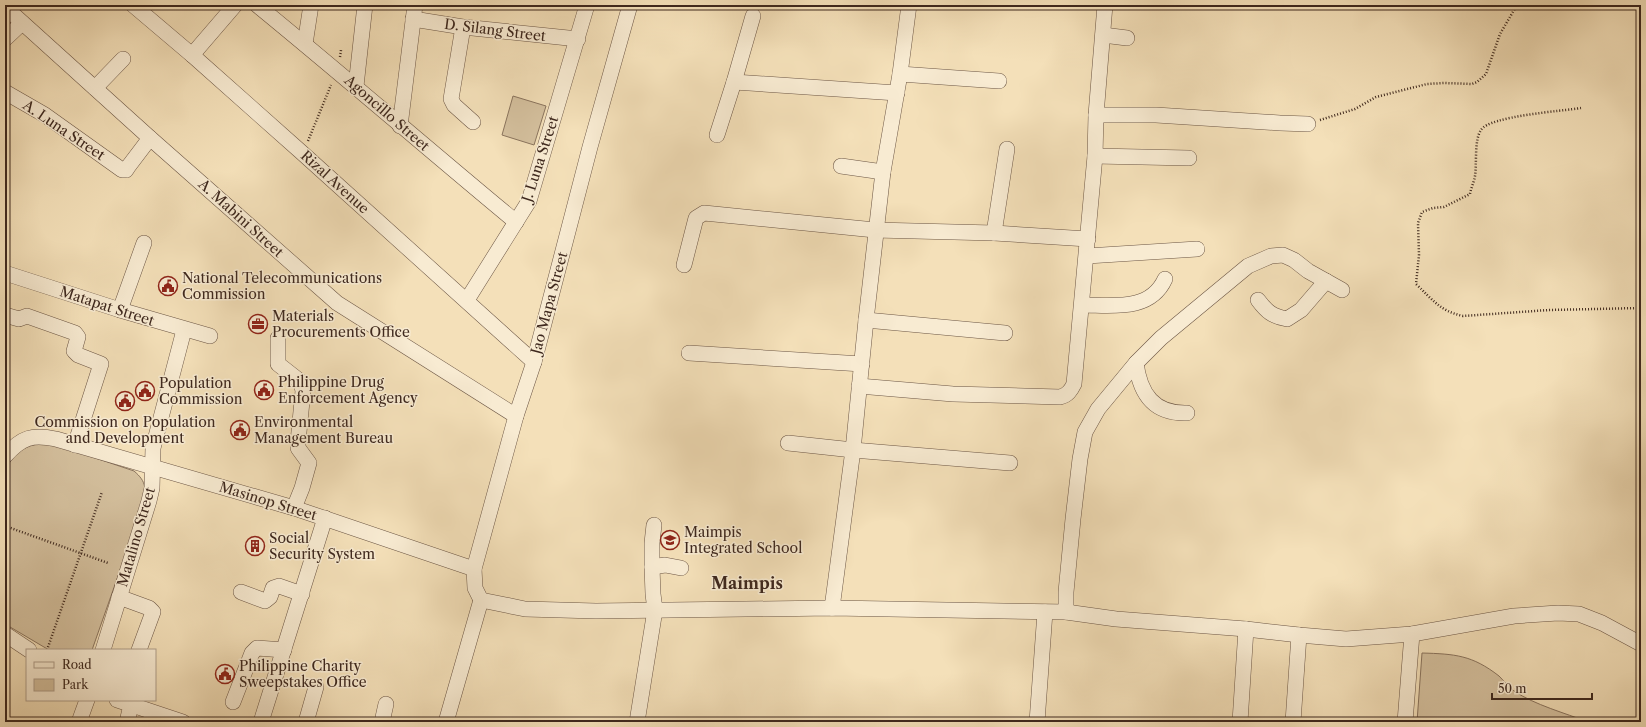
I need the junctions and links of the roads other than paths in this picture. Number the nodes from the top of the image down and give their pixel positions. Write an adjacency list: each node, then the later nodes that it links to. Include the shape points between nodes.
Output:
1 (132, 5): 20 (street, Rizal Avenue)
2 (235, 5): 20 (street)
3 (257, 5): 19 (street, Agoncillo Street)
4 (311, 5): 19 (street)
5 (365, 5): 25 (street)
6 (587, 5): 18 (street, J. Luna Street)
7 (630, 5): 63 (street, Jao Mapa Street)
8 (909, 5): 22 (street)
9 (1105, 5): 15 (street)
10 (5, 7): 13 (street, A. Mabini Street)
11 (414, 12): 14 (street, D. Silang Street); 32 (street)
12 (753, 16): 24 (street)
13 (22, 23): 17 (street); 26 (street, A. Mabini Street)
14 (463, 27): 18 (street, D. Silang Street); 30 (street, via 451,99)
15 (1103, 35): 16 (street); 29 (street)
16 (1127, 38)
17 (5, 39)
18 (578, 39): 40 (street, J. Luna Street, via 529,201)
19 (305, 44): 25 (street, Agoncillo Street)
20 (192, 55): 52 (street, Rizal Avenue)
21 (123, 60): 26 (street)
22 (900, 74): 23 (street); 28 (street)
23 (999, 81)
24 (734, 82): 28 (street); 33 (street)
25 (356, 86): 32 (street, Agoncillo Street)
26 (95, 88): 34 (street, A. Mabini Street)
27 (5, 92): 34 (street, A. Luna Street, via 45,115 122,170 126,170)
28 (897, 93): 39 (street)
29 (1096, 115): 31 (street, via 1156,115); 36 (street)
30 (473, 122)
31 (1308, 124)
32 (400, 126): 40 (street, Agoncillo Street)
33 (717, 135)
34 (150, 138): 68 (street, A. Mabini Street, via 337,303)
35 (1007, 150): 42 (street)
36 (1095, 156): 37 (street); 43 (street)
37 (1189, 158)
38 (841, 166): 39 (street)
39 (883, 172): 41 (street)
40 (516, 222): 52 (street, J. Luna Street)
41 (876, 230): 42 (street); 47 (street, via 704,213 696,218); 57 (street)
42 (994, 233): 43 (street)
43 (1088, 239): 46 (street)
44 (144, 243): 55 (street)
45 (1197, 249): 46 (street)
46 (1086, 256): 54 (street)
47 (684, 266)
48 (5, 273): 55 (street, Matapat Street)
49 (1165, 279): 54 (street, via 1150,298 1138,303)
50 (1326, 281): 51 (street); 53 (street, via 1301,310 1287,319 1275,317); 64 (street, via 1294,260 1282,255 1271,256 1248,266)
51 (1342, 290)
52 (467, 300): 63 (street, Rizal Avenue)
53 (1258, 300)
54 (1082, 305): 66 (street, via 1074,384 1065,396 953,394)
55 (120, 310): 58 (street, Matapat Street)
56 (5, 315): 70 (street, via 19,319 27,316 75,333 78,338 74,351 101,364)
57 (866, 320): 59 (street); 65 (street)
58 (184, 330): 60 (street, Matapat Street); 74 (street, Matalino Street, via 153,448)
59 (1006, 333)
60 (210, 336)
61 (278, 338): 75 (street, via 278,364 301,382 303,391 298,448 309,463)
62 (690, 353): 65 (street)
63 (534, 362): 68 (street, Jao Mapa Street)
64 (1136, 363): 67 (street, via 1138,379 1152,401 1168,411); 88 (street, via 1098,409 1085,432 1073,519)
65 (862, 364): 66 (street)
66 (859, 386): 71 (street)
67 (1187, 413)
68 (516, 416): 80 (street, Jao Mapa Street)
69 (788, 442): 71 (street)
70 (75, 445): 72 (street, Masinop Street, via 42,436 31,437 21,441); 74 (street, Masinop Street)
71 (853, 450): 73 (street); 85 (street)
72 (5, 456)
73 (1010, 463)
74 (153, 468): 75 (street, Masinop Street); 83 (street, Matalino Street, via 149,501)
75 (294, 508): 76 (street, Masinop Street)
76 (325, 518): 80 (street, Masinop Street); 82 (street)
77 (654, 525): 78 (street)
78 (652, 567): 79 (street, via 666,565); 86 (street)
79 (681, 568)
80 (474, 569): 84 (street, Jao Mapa Street, via 475,588)
81 (241, 592): 82 (street, via 265,601 270,597 273,588 279,586)
82 (302, 594): 97 (street)
83 (119, 597): 95 (street, Matalino Street); 96 (street, via 149,608 153,612)
84 (481, 600): 86 (street, via 525,609); 109 (street)
85 (832, 608): 86 (street); 87 (street)
86 (655, 610): 110 (street)
87 (1045, 612): 88 (street); 111 (street)
88 (1066, 612): 89 (street, via 1116,619)
89 (1246, 629): 92 (street); 112 (street)
90 (5, 634): 94 (street)
91 (1412, 634): 92 (street, via 1346,639); 93 (street, via 1514,616 1558,613 1579,614); 114 (street)
92 (1299, 636): 113 (street)
93 (1641, 644)
94 (28, 649)
95 (103, 649)
96 (139, 649)
97 (284, 650): 101 (street, via 258,648 252,654); 103 (street)
98 (316, 687): 107 (street)
99 (87, 701): 104 (street)
100 (124, 702): 105 (street); 106 (street)
101 (232, 702)
102 (386, 704): 108 (street)
103 (263, 721)
104 (79, 722)
105 (127, 722)
106 (183, 722)
107 (306, 722)
108 (382, 722)
109 (446, 722)
110 (637, 722)
111 (1037, 722)
112 (1240, 722)
113 (1293, 722)
114 (1405, 722)

